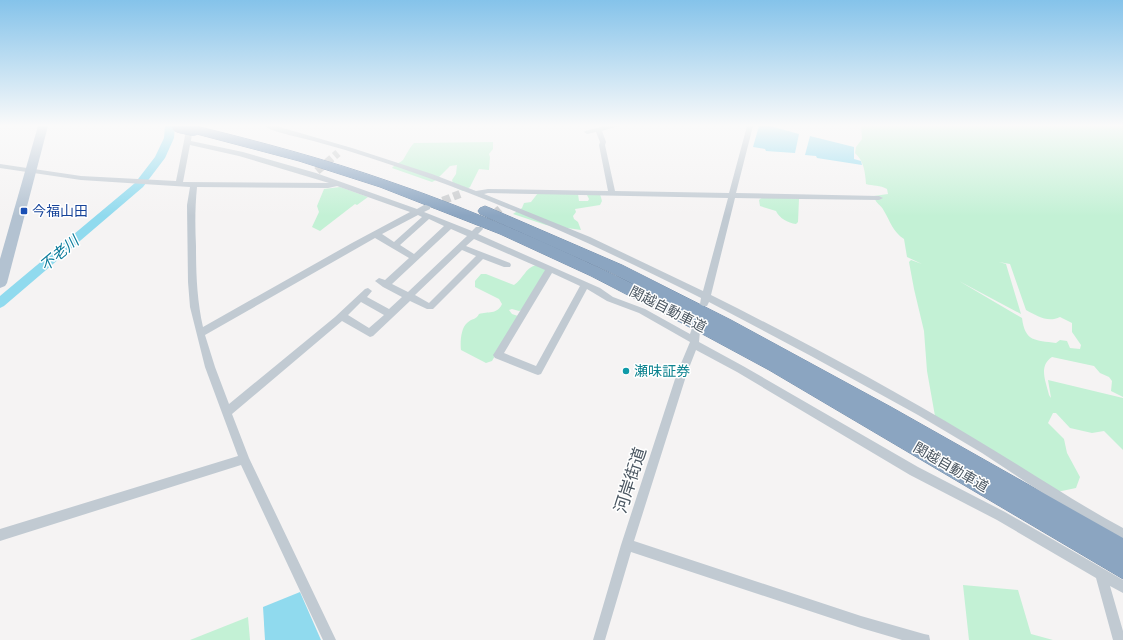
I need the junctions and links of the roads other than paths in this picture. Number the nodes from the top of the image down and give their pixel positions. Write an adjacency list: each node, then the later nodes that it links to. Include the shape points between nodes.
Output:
1 (35, 156): 10 (main road)
2 (184, 156): 11 (street)
3 (246, 156): 13 (street, via 315,173)
4 (299, 156): 50 (highway, 関越自動車道, via 412,194 479,220 609,279 784,371)
5 (327, 156): 49 (highway, 関越自動車道, via 353,163 494,215 617,269 771,349)
6 (372, 156): 14 (street)
7 (604, 156): 16 (street)
8 (742, 156): 19 (street)
9 (0, 166): 10 (street)
10 (30, 172): 11 (street); 34 (main road)
11 (179, 184): 12 (street)
12 (194, 184): 13 (street); 42 (street, via 191,205 192,282)
13 (337, 184): 23 (street)
14 (468, 191): 17 (street); 18 (street)
15 (518, 192): 16 (street); 17 (street, via 488,190); 22 (street)
16 (612, 192): 19 (street)
17 (477, 193): 22 (street)
18 (460, 194)
19 (732, 194): 20 (street); 39 (street)
20 (879, 198)
21 (427, 207): 23 (street)
22 (502, 207): 39 (street, via 568,230)
23 (416, 212): 24 (street); 27 (street)
24 (428, 216): 25 (street); 28 (street)
25 (450, 225): 26 (street); 31 (street)
26 (476, 232): 29 (street); 33 (street)
27 (375, 234): 28 (street); 42 (street)
28 (394, 246): 31 (street)
29 (461, 247): 30 (street); 37 (street)
30 (481, 256): 32 (street); 37 (street, via 430,307)
31 (415, 258): 37 (street, via 383,283)
32 (507, 265)
33 (550, 269): 35 (street); 35 (street, via 498,355 538,371)
34 (0, 283)
35 (585, 285): 43 (street)
36 (368, 291): 38 (street)
37 (409, 297): 40 (street)
38 (361, 298): 40 (street); 41 (street)
39 (706, 300): 46 (street, via 896,398)
40 (390, 314): 41 (street, via 370,333)
41 (341, 316): 44 (street)
42 (200, 334): 44 (street)
43 (694, 338): 48 (street, 河岸街道); 51 (street, via 914,472 1001,516)
44 (227, 412): 45 (street)
45 (244, 459): 47 (street); 53 (street)
46 (1123, 534)
47 (0, 535)
48 (626, 545): 54 (street, 河岸街道); 55 (street, via 823,610)
49 (1123, 550)
50 (1123, 568)
51 (1101, 574): 52 (street); 56 (street)
52 (1123, 587)
53 (330, 640)
54 (598, 640)
55 (924, 640)
56 (1119, 640)

